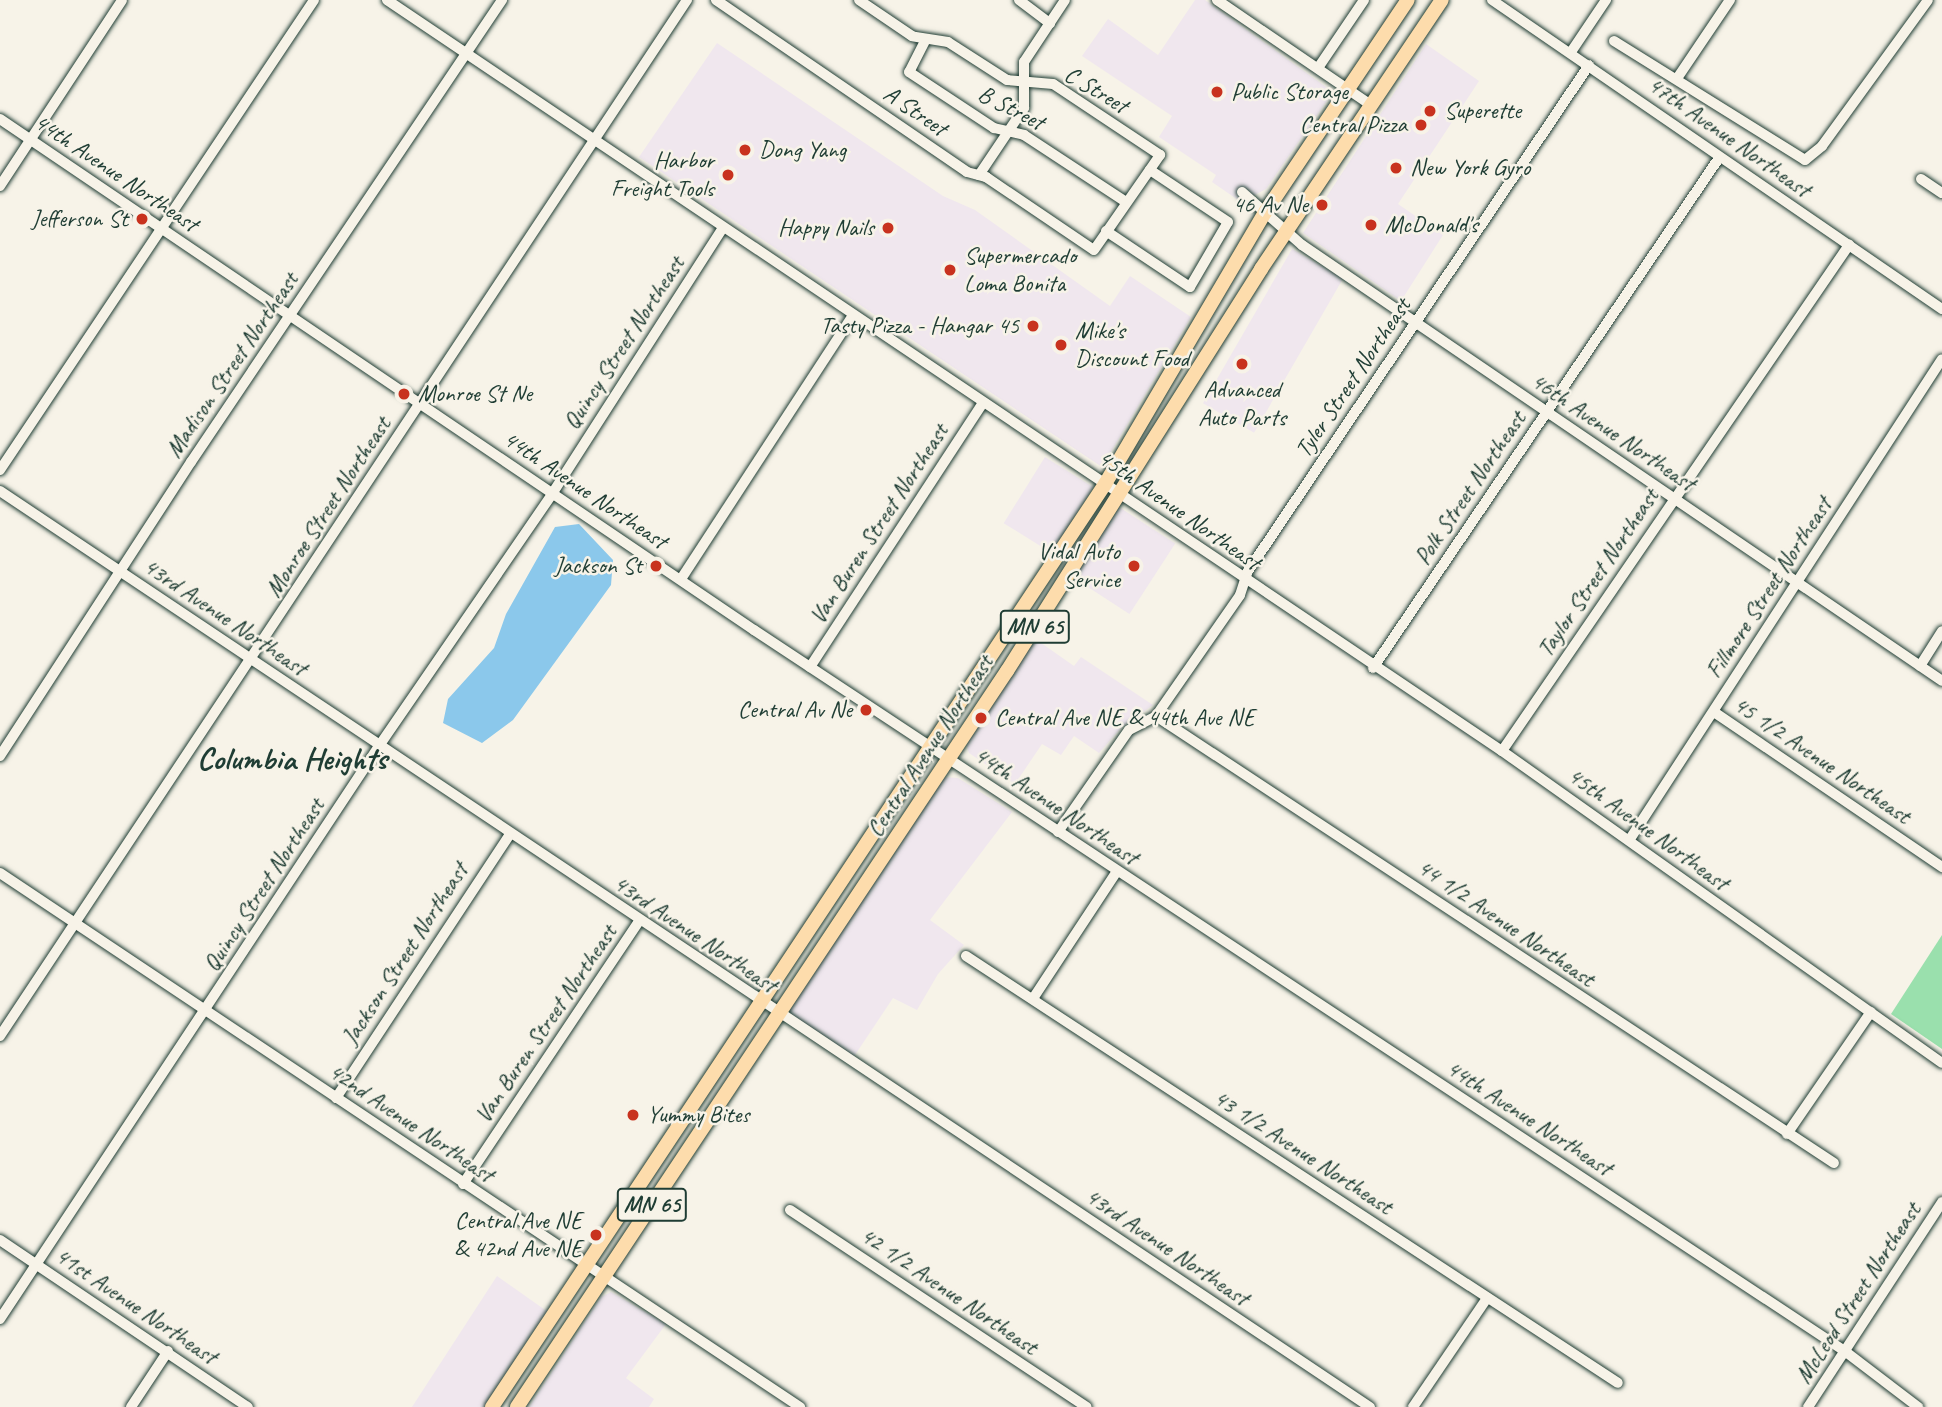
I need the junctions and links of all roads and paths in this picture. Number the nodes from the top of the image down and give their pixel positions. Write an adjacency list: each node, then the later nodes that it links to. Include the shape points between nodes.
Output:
1 (121, 0): 33 (street)
2 (314, 0): 43 (street)
3 (387, 0): 23 (street, 45th Avenue Northeast)
4 (502, 0): 23 (street, Madison Street Northeast)
5 (687, 0): 32 (street, Monroe Street Northeast)
6 (716, 0): 18 (street, A Street)
7 (859, 0): 20 (street, C Street, via 912,36)
8 (1019, 0): 19 (street)
9 (1065, 0): 19 (street)
10 (1217, 0): 25 (street)
11 (1364, 0): 25 (street)
12 (1408, 0): 28 (main road, Central Avenue Northeast / MN 65)
13 (1442, 0): 29 (main road, Central Avenue Northeast / MN 65)
14 (1492, 0): 22 (street, 47th Avenue Northeast)
15 (1606, 0): 22 (street)
16 (1730, 0): 26 (street)
17 (1924, 2): 26 (street, via 1822,146 1805,160)
18 (733, 5): 36 (street, A Street, via 967,172)
19 (1050, 23): 27 (street, via 1024,62)
20 (926, 39): 27 (street, C Street, via 948,42 1007,79); 31 (street, B Street, via 909,72 994,128)
21 (1614, 41): 26 (street, via 1657,70)
22 (1570, 52): 24 (street, 47th Avenue Northeast)
23 (467, 55): 32 (street, 45th Avenue Northeast); 50 (street, Madison Street Northeast)
24 (1589, 65): 34 (street, 47th Avenue Northeast); 51 (street, Tyler Street Northeast)
25 (1318, 68): 28 (street)
26 (1678, 77)
27 (1024, 82): 31 (street, via 1024,108); 35 (street, C Street, via 1053,84 1160,155)
28 (1348, 89): 29 (street); 42 (main road, Central Avenue Northeast / MN 65)
29 (1371, 105): 46 (main road, Central Avenue Northeast / MN 65)
30 (0, 119): 33 (street, 44th Avenue Northeast)
31 (1010, 129): 36 (street); 41 (street, B Street)
32 (593, 138): 44 (street, 45th Avenue Northeast); 54 (street, Monroe Street Northeast)
33 (31, 140): 38 (street); 43 (street, 44th Avenue Northeast)
34 (1719, 158): 47 (street, 47th Avenue Northeast); 55 (street, Polk Street Northeast)
35 (1150, 170): 41 (street); 45 (street, via 1228,222 1191,287)
36 (979, 175): 45 (street, A Street, via 1094,250)
37 (1921, 179): 40 (street)
38 (0, 186)
39 (1242, 192): 42 (street, 46th Avenue Northeast)
40 (1942, 194)
41 (1126, 202): 45 (street)
42 (1266, 211): 46 (street, 46th Avenue Northeast); 57 (main road, Central Avenue Northeast / MN 65)
43 (160, 228): 50 (street, 44th Avenue Northeast); 56 (street)
44 (723, 228): 49 (street, 45th Avenue Northeast); 59 (street, Quincy Street Northeast)
45 (1106, 231)
46 (1286, 231): 51 (street, 46th Avenue Northeast); 60 (main road, Central Avenue Northeast / MN 65)
47 (1849, 245): 48 (street, 47th Avenue Northeast); 61 (street, Taylor Street Northeast)
48 (1942, 309)
49 (853, 315): 53 (street, 45th Avenue Northeast); 63 (street)
50 (290, 316): 54 (street, 44th Avenue Northeast); 62 (street, Madison Street Northeast)
51 (1415, 322): 55 (street, 46th Avenue Northeast); 64 (street, Tyler Street Northeast)
52 (1942, 359): 65 (street, Fillmore Street Northeast)
53 (984, 403): 57 (street, 45th Avenue Northeast); 69 (street, Van Buren Street Northeast)
54 (421, 405): 59 (street, 44th Avenue Northeast); 67 (street, Monroe Street Northeast)
55 (1547, 412): 61 (street, 46th Avenue Northeast); 70 (street, Polk Street Northeast)
56 (0, 470)
57 (1105, 484): 60 (street, 45th Avenue Northeast); 75 (main road, Central Avenue Northeast / MN 65)
58 (0, 491): 62 (street, 43rd Avenue Northeast)
59 (552, 494): 63 (street, 44th Avenue Northeast); 74 (street, Quincy Street Northeast)
60 (1120, 494): 64 (street, 45th Avenue Northeast); 78 (main road, Central Avenue Northeast / MN 65)
61 (1674, 499): 65 (street, 46th Avenue Northeast); 76 (street, Taylor Street Northeast)
62 (120, 572): 67 (street, 43rd Avenue Northeast); 77 (street, Madison Street Northeast)
63 (681, 579): 69 (street, 44th Avenue Northeast)
64 (1245, 582): 70 (street, 45th Avenue Northeast); 73 (street, Tyler Street Northeast)
65 (1797, 582): 68 (street, 46th Avenue Northeast); 72 (street, Fillmore Street Northeast)
66 (1942, 631): 68 (street)
67 (252, 661): 74 (street, 43rd Avenue Northeast); 86 (street, Monroe Street Northeast)
68 (1920, 666): 71 (street, 46th Avenue Northeast)
69 (810, 667): 75 (street, 44th Avenue Northeast)
70 (1373, 668): 76 (street, 45th Avenue Northeast)
71 (1942, 681)
72 (1714, 712): 81 (street, Fillmore Street Northeast); 82 (street, 45 1/2 Avenue Northeast)
73 (1156, 716): 79 (street, via 1129,730); 96 (street, 44 1/2 Avenue Northeast)
74 (379, 746): 80 (street, 43rd Avenue Northeast); 90 (street, Quincy Street Northeast)
75 (929, 746): 78 (street, 44th Avenue Northeast); 89 (main road, Central Avenue Northeast / MN 65)
76 (1502, 751): 81 (street, 45th Avenue Northeast)
77 (0, 755)
78 (948, 759): 79 (street, 44th Avenue Northeast); 92 (main road, Central Avenue Northeast / MN 65)
79 (1058, 832): 83 (street, 44th Avenue Northeast)
80 (510, 834): 85 (street, 43rd Avenue Northeast); 95 (street, Jackson Street Northeast)
81 (1630, 839): 91 (street, 45th Avenue Northeast)
82 (1942, 867)
83 (1116, 871): 88 (street); 108 (street, 44th Avenue Northeast)
84 (0, 873): 86 (street, 42nd Avenue Northeast)
85 (639, 921): 89 (street, 43rd Avenue Northeast); 98 (street, Van Buren Street Northeast)
86 (75, 923): 90 (street, 42nd Avenue Northeast); 93 (street, Monroe Street Northeast)
87 (966, 956): 88 (street, 43 1/2 Avenue Northeast)
88 (1034, 997): 105 (street, 43 1/2 Avenue Northeast)
89 (762, 1004): 92 (street, 43rd Avenue Northeast); 103 (main road, Central Avenue Northeast / MN 65)
90 (207, 1012): 95 (street, 42nd Avenue Northeast); 102 (street, Quincy Street Northeast)
91 (1871, 1012): 94 (street, 45th Avenue Northeast); 96 (street)
92 (778, 1014): 104 (main road, Central Avenue Northeast / MN 65); 116 (street, 43rd Avenue Northeast)
93 (0, 1035)
94 (1942, 1063)
95 (336, 1098): 98 (street, 42nd Avenue Northeast)
96 (1787, 1134): 97 (street, 44 1/2 Avenue Northeast)
97 (1834, 1163)
98 (463, 1184): 103 (street, 42nd Avenue Northeast)
99 (1942, 1202): 108 (street, McLeod Street Northeast)
100 (789, 1210): 115 (street, 42 1/2 Avenue Northeast)
101 (0, 1240): 102 (street, 41st Avenue Northeast)
102 (37, 1265): 106 (street, Quincy Street Northeast); 107 (street, 41st Avenue Northeast)
103 (586, 1265): 104 (street, 42nd Avenue Northeast); 110 (main road, Central Avenue Northeast / MN 65)
104 (604, 1277): 113 (main road, Central Avenue Northeast / MN 65); 114 (street, 42nd Avenue Northeast)
105 (1487, 1298): 109 (street, 43 1/2 Avenue Northeast); 117 (street)
106 (0, 1319)
107 (168, 1351): 111 (street); 112 (street, 41st Avenue Northeast)
108 (1846, 1352): 118 (street, McLeod Street Northeast); 119 (street, 44th Avenue Northeast)
109 (1618, 1383)
110 (496, 1401): 113 (main road)
111 (131, 1407)
112 (247, 1407)
113 (517, 1407)
114 (800, 1407)
115 (1086, 1407)
116 (1370, 1407)
117 (1413, 1407)
118 (1808, 1407)
119 (1918, 1407)

